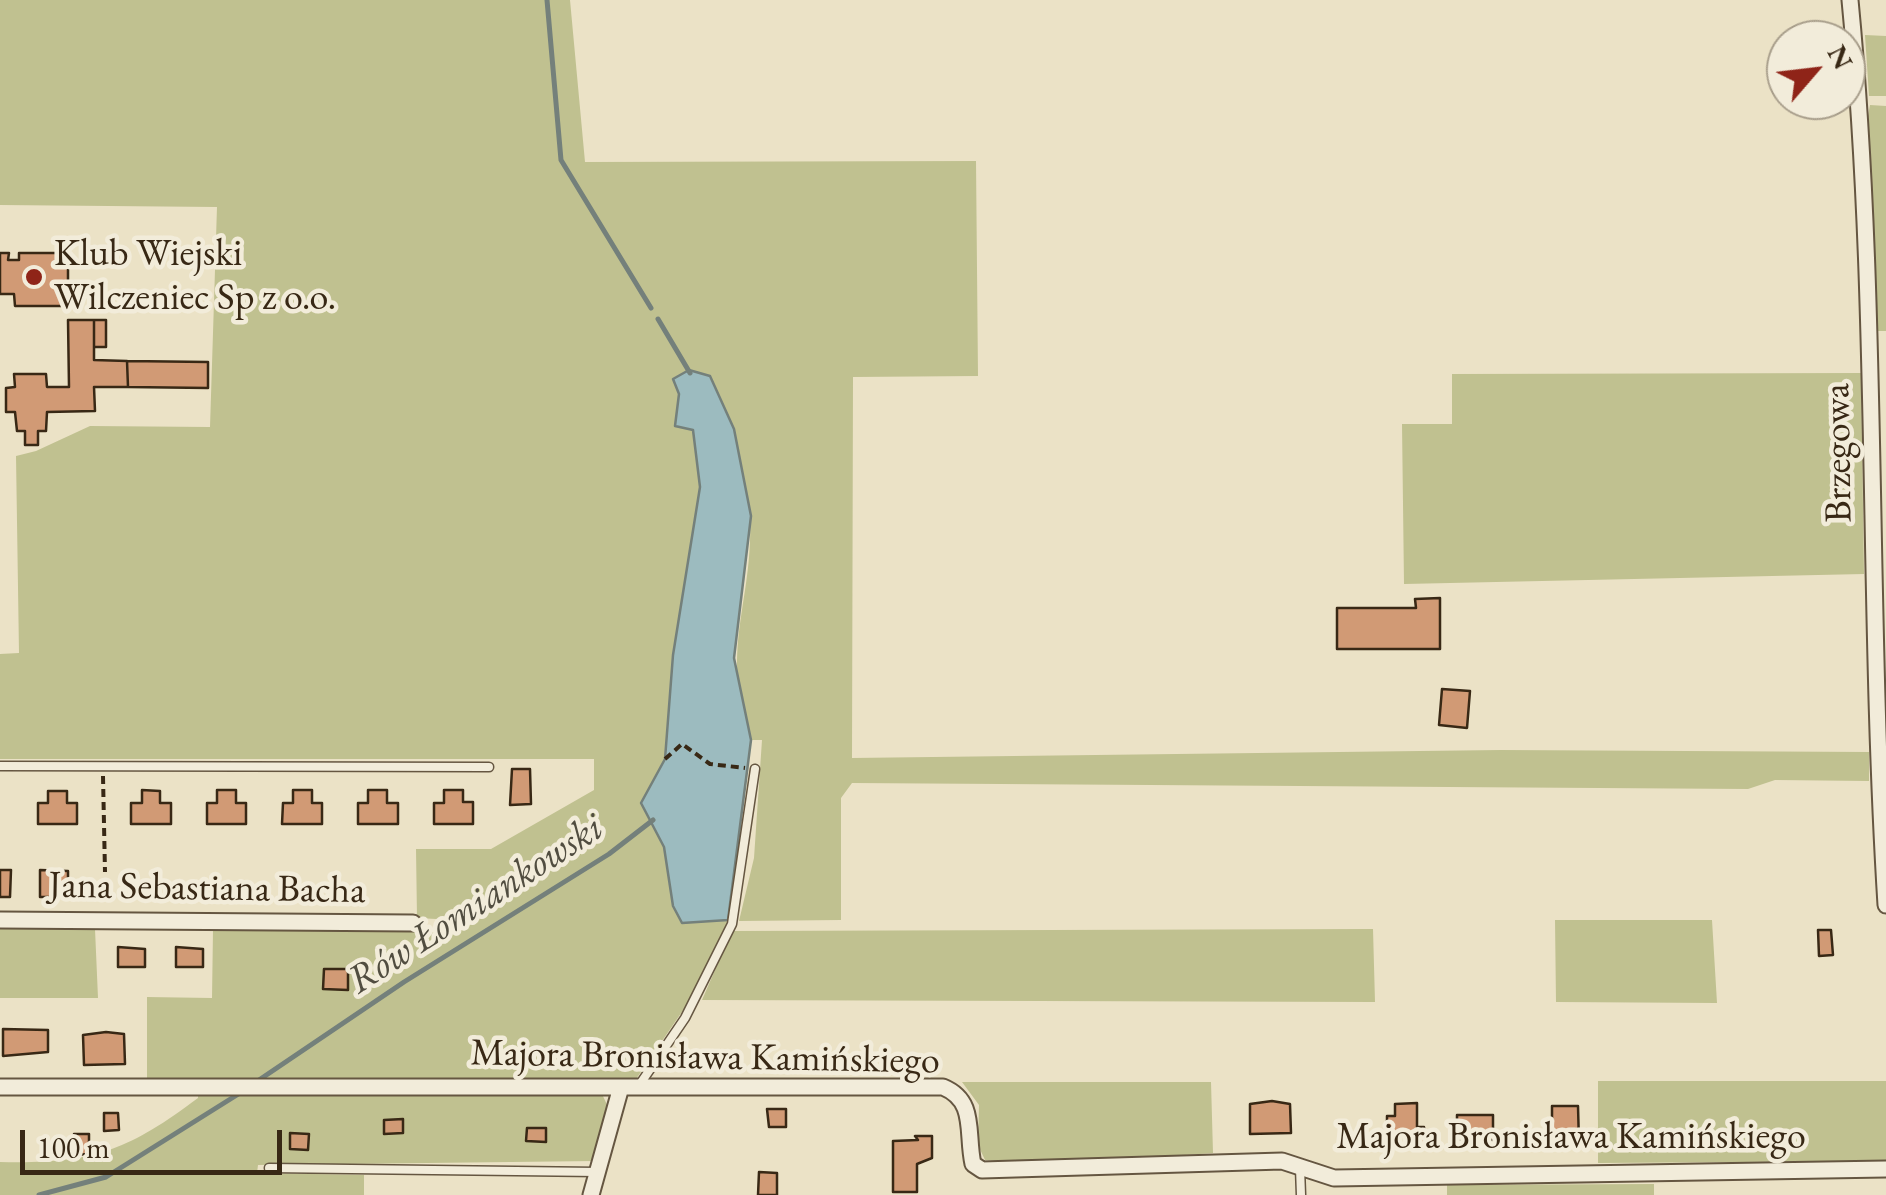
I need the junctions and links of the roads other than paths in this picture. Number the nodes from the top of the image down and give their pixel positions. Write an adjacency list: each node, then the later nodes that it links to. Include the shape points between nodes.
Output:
1 (1850, 0): 2 (street, Brzegowa)
2 (1878, 338): 6 (street, Brzegowa, via 1878,777)
3 (0, 766): 4 (lane)
4 (489, 766)
5 (755, 769): 10 (lane, via 732,924 685,1018)
6 (1886, 904)
7 (0, 920): 8 (street, Jana Sebastiana Bacha)
8 (413, 924)
9 (0, 1087): 10 (street, Majora Bronisława Kamińskiego)
10 (630, 1087): 11 (street, Majora Bronisława Kamińskiego, via 943,1087 968,1107 973,1164 982,1170); 14 (street)
11 (1300, 1163): 13 (street, Majora Bronisława Kamińskiego, via 1334,1178); 16 (lane)
12 (269, 1168): 14 (lane)
13 (1886, 1169)
14 (598, 1172): 15 (street)
15 (591, 1195)
16 (1301, 1195)

